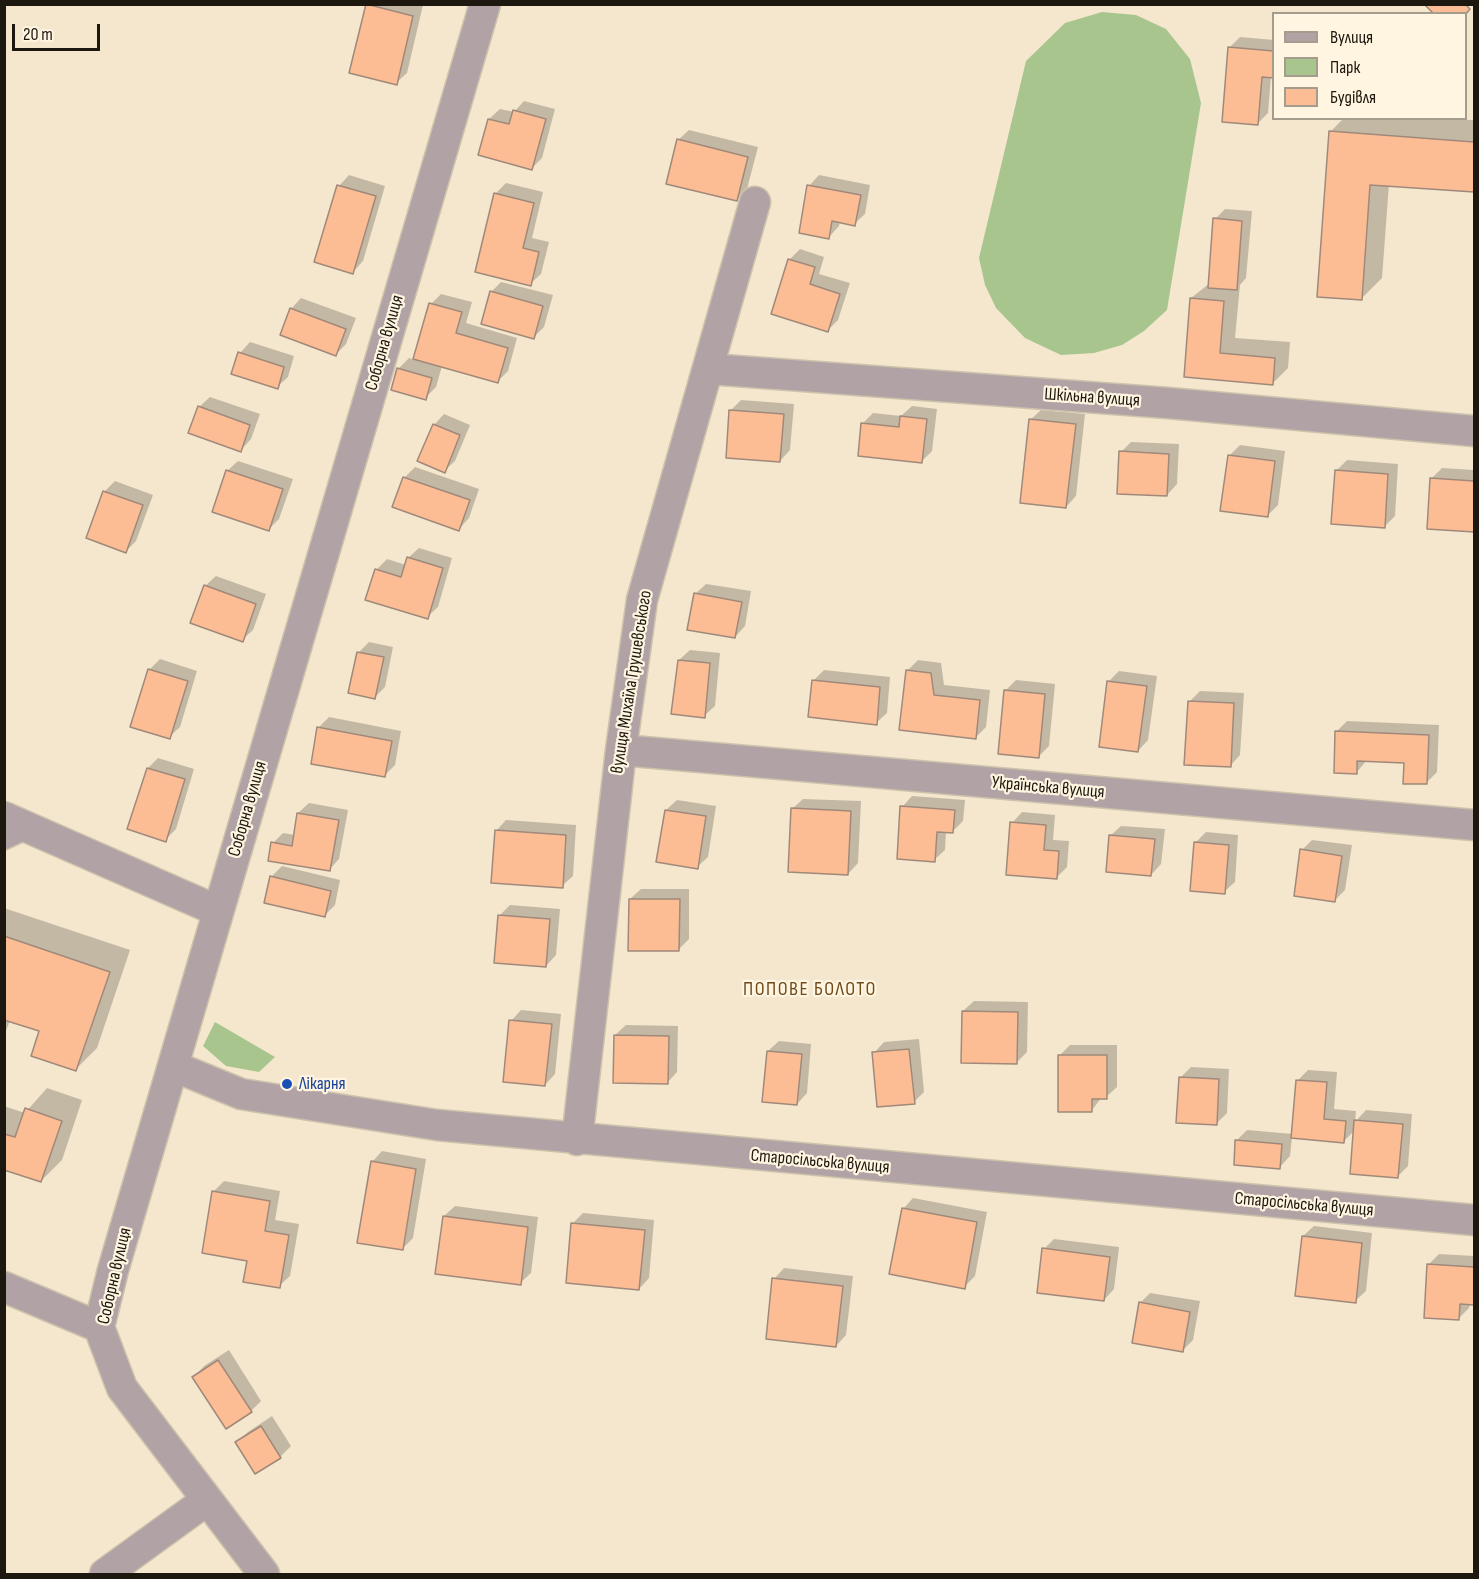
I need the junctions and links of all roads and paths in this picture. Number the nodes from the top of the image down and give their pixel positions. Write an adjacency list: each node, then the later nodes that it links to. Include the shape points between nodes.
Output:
1 (485, 4): 10 (street, Соборна вулиця)
2 (755, 201): 3 (street, вулиця Михаїла Грушевського)
3 (709, 369): 4 (street, Шкільна вулиця, via 1168,403); 5 (street, вулиця Михаїла Грушевського, via 642,600)
4 (1474, 431)
5 (621, 750): 7 (street, Українська вулиця); 12 (street, вулиця Михаїла Грушевського)
6 (4, 817): 8 (street)
7 (1474, 825)
8 (32, 829): 9 (lane); 10 (street)
9 (4, 842)
10 (218, 911): 11 (street, Соборна вулиця)
11 (173, 1066): 12 (street, Старосільська вулиця, via 241,1094 437,1125); 15 (street, Соборна вулиця)
12 (577, 1140): 13 (street, Старосільська вулиця)
13 (1474, 1220)
14 (4, 1287): 15 (street)
15 (99, 1326): 16 (street, Соборна вулиця, via 122,1388)
16 (207, 1500): 17 (street); 18 (street, Соборна вулиця)
17 (105, 1575)
18 (264, 1575)

